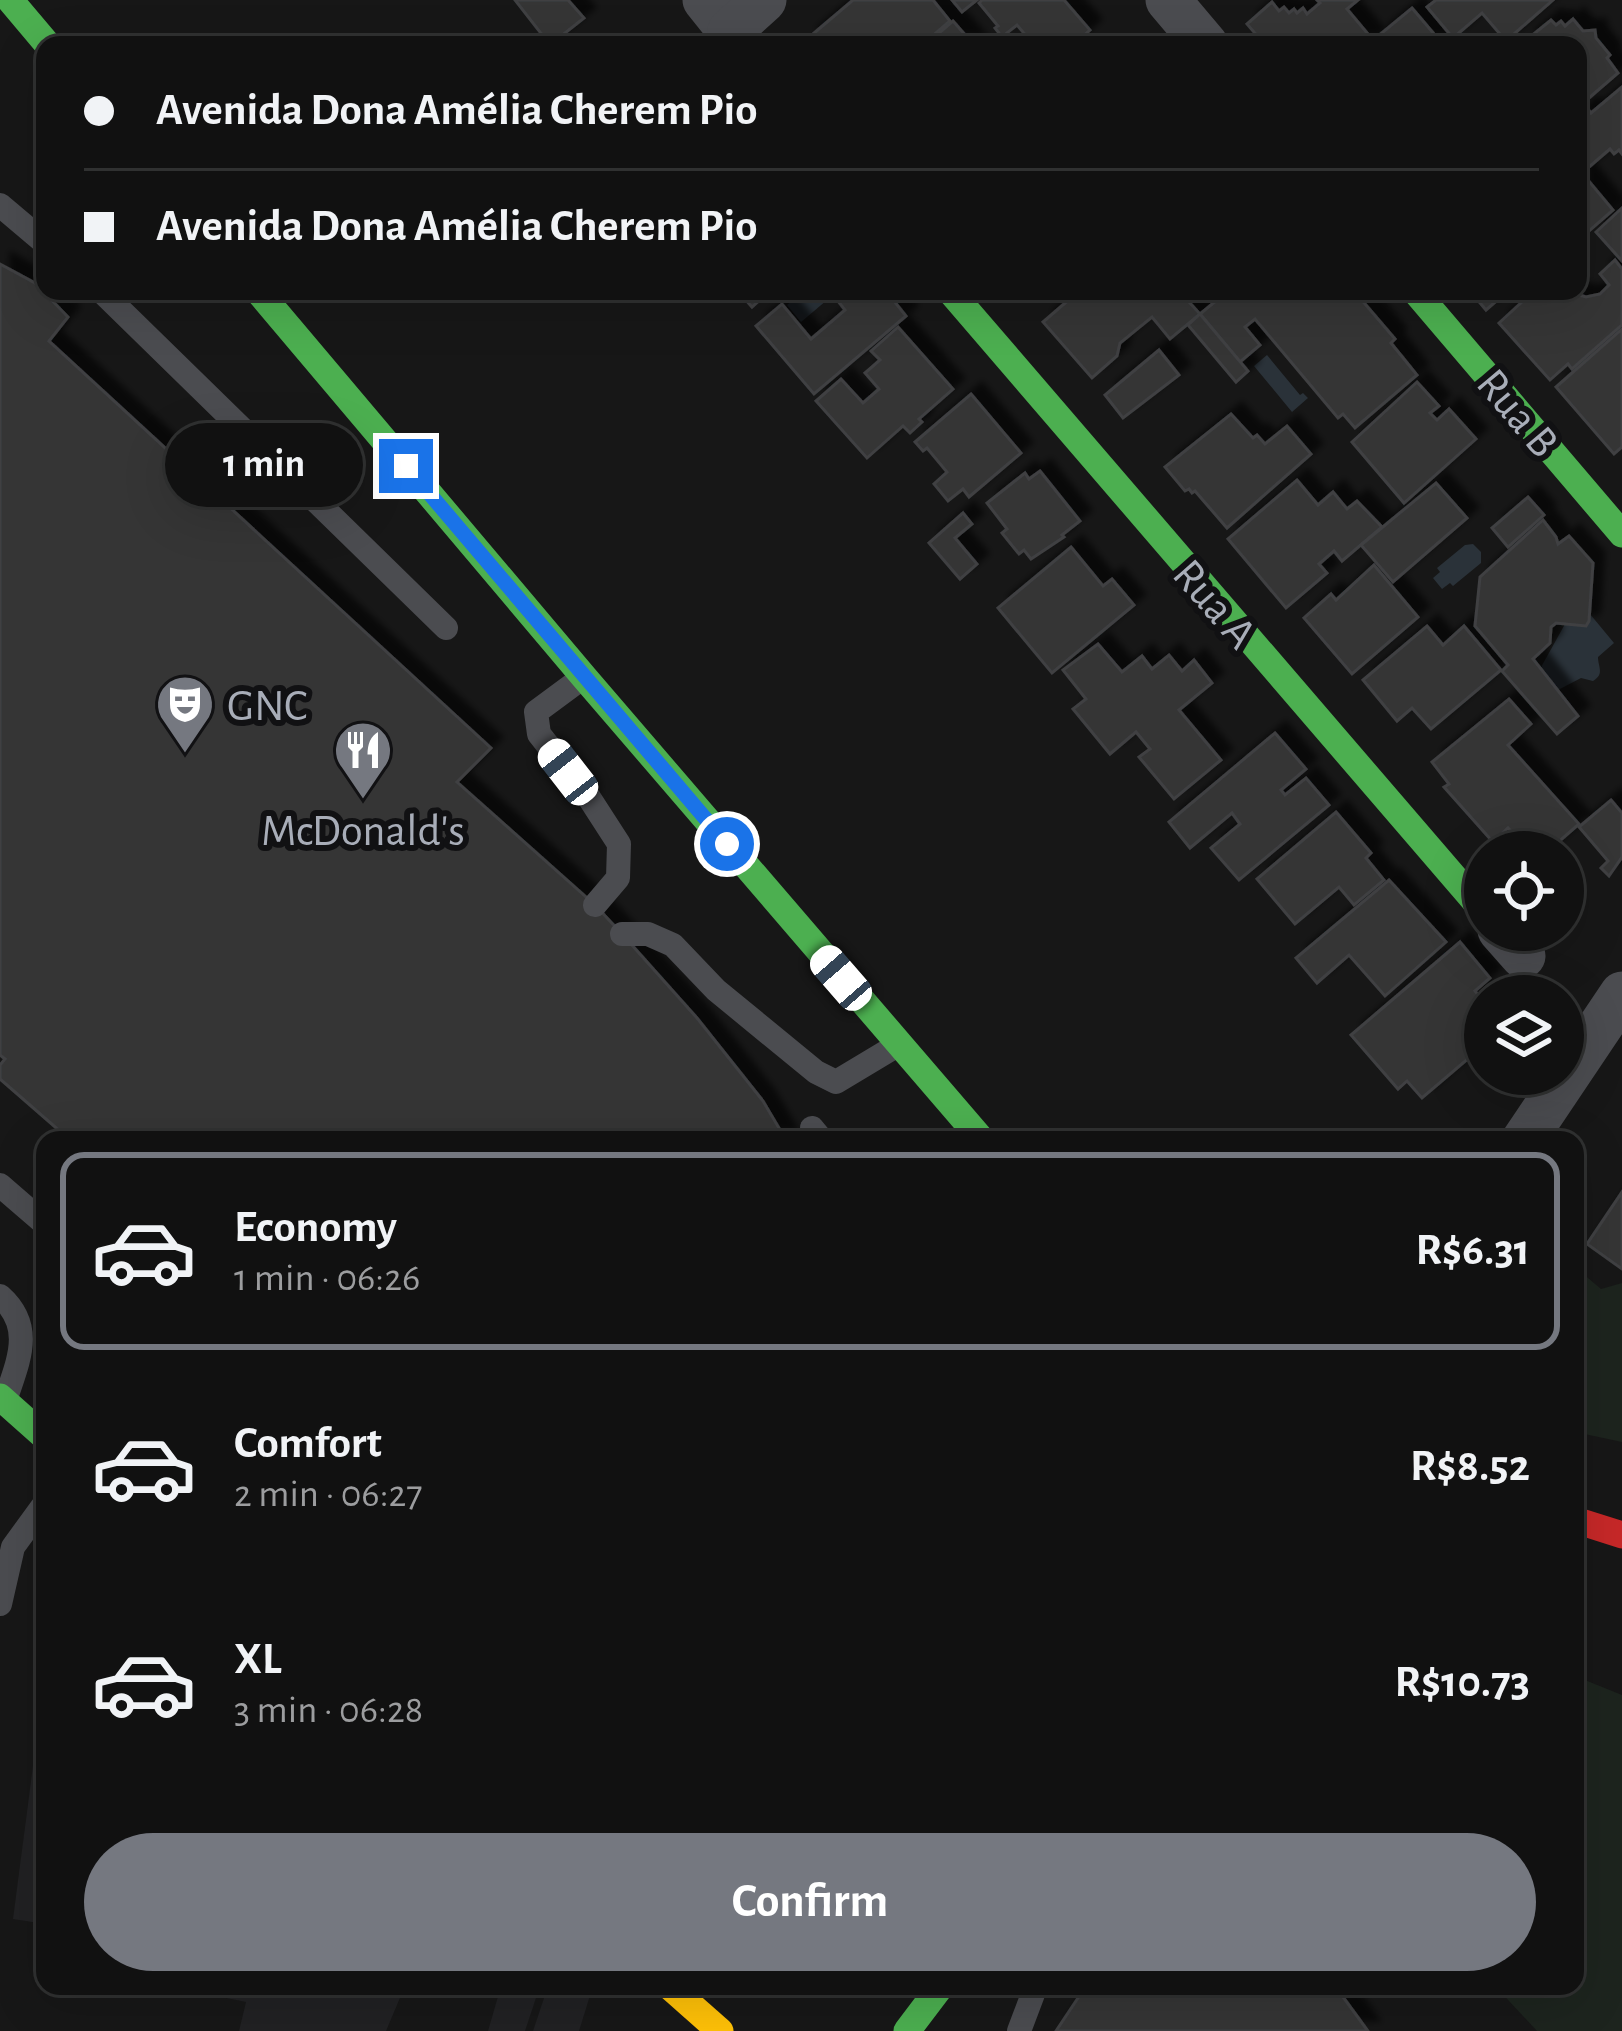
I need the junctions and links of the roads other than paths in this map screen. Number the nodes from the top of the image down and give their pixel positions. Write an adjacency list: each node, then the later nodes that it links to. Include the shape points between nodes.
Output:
1 (10, 0): 5 (main road)
2 (764, 0): 4 (street)
3 (1168, 0): 6 (street)
4 (725, 25)
5 (40, 36)
6 (1198, 36)
7 (0, 205): 8 (lane)
8 (36, 235)
9 (110, 300): 14 (lane)
10 (266, 300): 15 (main road)
11 (958, 300): 16 (main road, Rua A)
12 (1423, 300): 13 (main road, Rua B)
13 (1622, 534)
14 (446, 628)
15 (584, 677): 17 (lane, via 536,712 539,734 619,844 618,878); 20 (main road)
16 (1464, 889)
17 (595, 905)
18 (622, 934): 20 (lane, via 673,946 716,991 836,1082)
19 (1622, 994): 22 (street)
20 (898, 1045): 21 (main road)
21 (974, 1131)
22 (1526, 1131)
23 (0, 1185): 24 (lane)
24 (36, 1217)
25 (0, 1296): 26 (lane, via 21,1330)
26 (2, 1399): 27 (main road)
27 (36, 1429)
28 (36, 1513): 31 (lane)
29 (1584, 1523): 30 (main road)
30 (1622, 1534)
31 (7, 1544): 32 (lane)
32 (0, 1604)
33 (679, 1995): 36 (main road)
34 (934, 1995): 37 (main road)
35 (1033, 1995): 38 (lane)
36 (720, 2031)
37 (907, 2031)
38 (1019, 2031)

